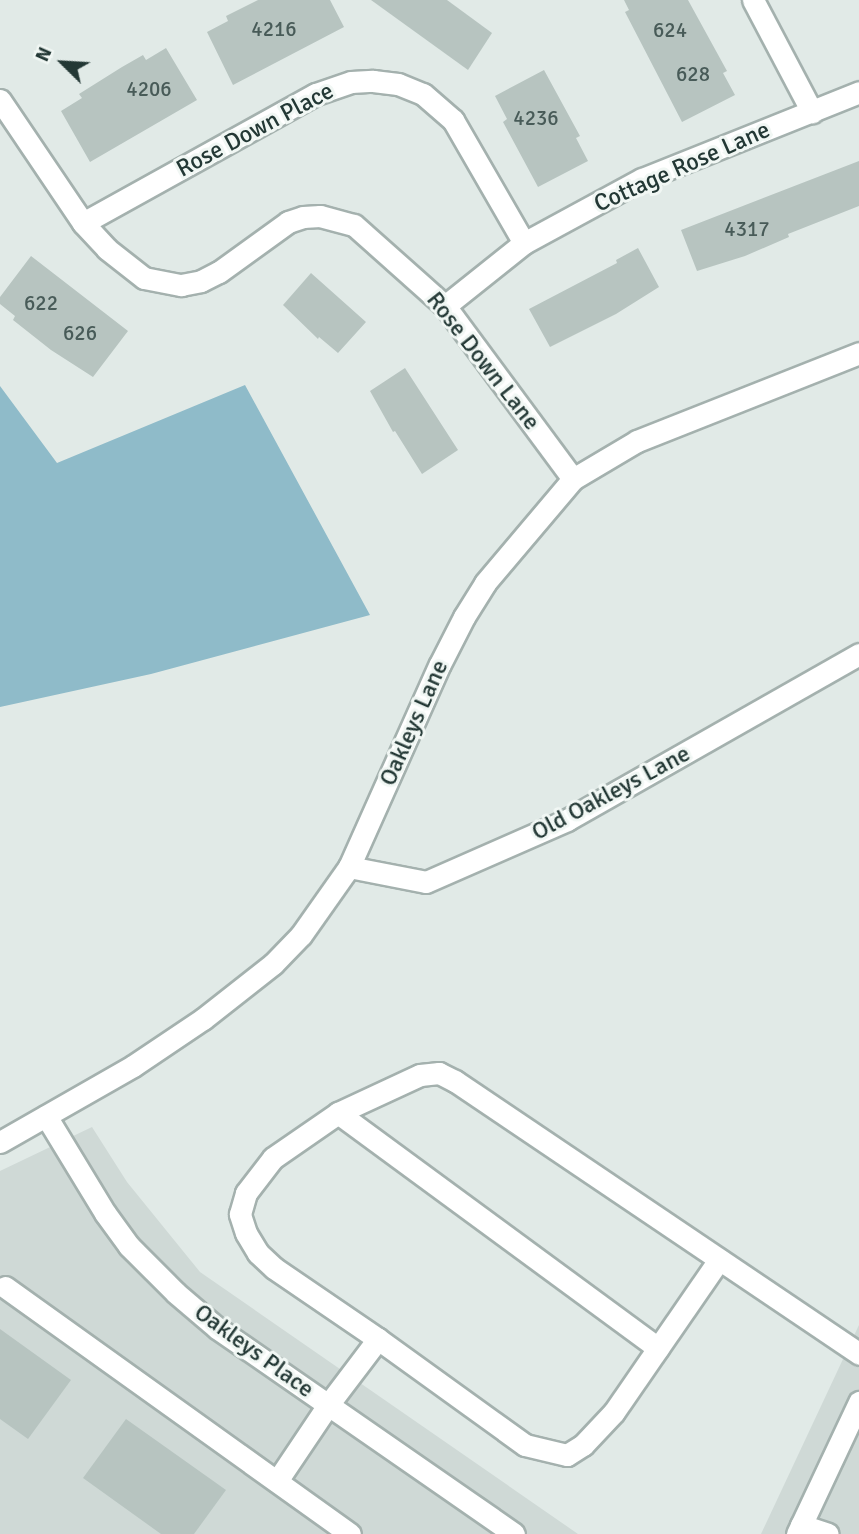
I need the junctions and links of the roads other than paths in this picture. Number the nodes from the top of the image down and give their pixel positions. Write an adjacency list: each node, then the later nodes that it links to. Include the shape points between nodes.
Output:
1 (753, 0): 4 (street)
2 (859, 92): 4 (street, Cottage Rose Lane)
3 (0, 100): 5 (street, Rose Down Lane)
4 (812, 112): 6 (street, Cottage Rose Lane, via 642,179)
5 (83, 223): 6 (street, Rose Down Place, via 316,94 373,80 423,94 453,120); 7 (street, Rose Down Lane, via 144,278 181,285 219,272 288,222 303,217 338,219 369,236)
6 (524, 243): 7 (street, Cottage Rose Lane)
7 (445, 306): 9 (street, Rose Down Lane)
8 (859, 353): 9 (street, Oakleys Lane, via 637,441)
9 (573, 479): 11 (street, Oakleys Lane, via 485,583 464,617)
10 (859, 654): 11 (street, Old Oakleys Lane, via 567,820 426,882)
11 (349, 867): 13 (street, Oakleys Lane, via 301,935 239,992 133,1066)
12 (338, 1113): 15 (street, via 420,1075 439,1073); 17 (street, via 273,1158 246,1193 240,1214 252,1243 274,1268); 18 (street)
13 (46, 1116): 14 (street, Oakleys Lane); 21 (street, Oakleys Place, via 129,1246 217,1328)
14 (0, 1142)
15 (719, 1260): 18 (street); 19 (street)
16 (5, 1287): 23 (street)
17 (378, 1339): 18 (street, via 525,1445 566,1455 583,1445 614,1412); 21 (street)
18 (658, 1348)
19 (859, 1354)
20 (859, 1402): 22 (street)
21 (328, 1405): 23 (street); 26 (street, Oakleys Place)
22 (852, 1435): 24 (street)
23 (277, 1481): 25 (street)
24 (799, 1529): 27 (street)
25 (350, 1534)
26 (514, 1534)
27 (828, 1534)

